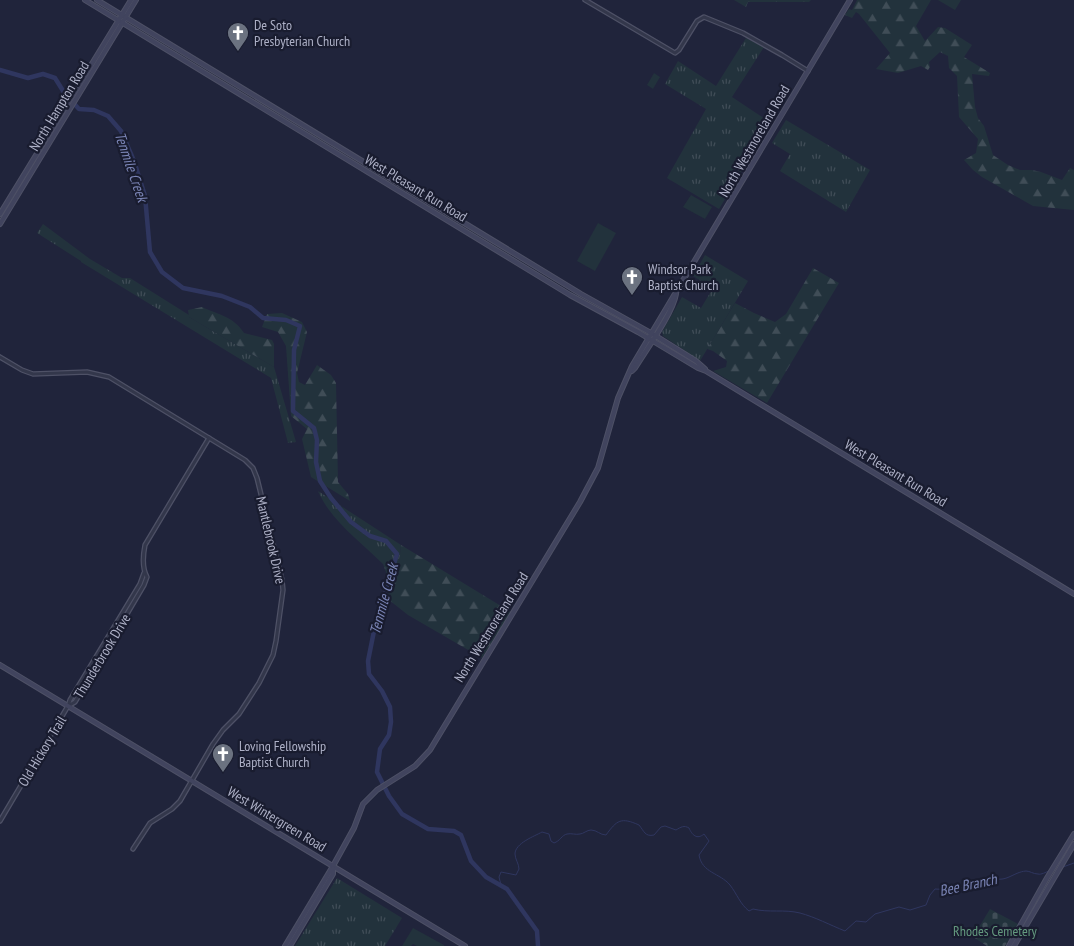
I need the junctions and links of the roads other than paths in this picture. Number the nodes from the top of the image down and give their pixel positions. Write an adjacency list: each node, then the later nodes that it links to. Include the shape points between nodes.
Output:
1 (85, 0): 7 (main road, West Pleasant Run Road)
2 (97, 0): 8 (main road, West Pleasant Run Road)
3 (131, 0): 8 (main road, North Hampton Road)
4 (136, 0): 8 (main road, North Hampton Road)
5 (585, 0): 11 (street, via 675,53 697,20 704,17 743,33)
6 (850, 0): 11 (main road, North Westmoreland Road)
7 (90, 1): 9 (main road, West Pleasant Run Road)
8 (124, 16): 9 (main road, North Hampton Road); 10 (main road, North Hampton Road); 14 (main road, West Pleasant Run Road)
9 (118, 20): 10 (main road, West Pleasant Run Road); 12 (main road, North Hampton Road)
10 (123, 22): 13 (main road, North Hampton Road); 15 (main road, West Pleasant Run Road, via 570,296)
11 (808, 71): 16 (main road, North Westmoreland Road)
12 (0, 214)
13 (0, 224)
14 (614, 312): 15 (main road); 16 (main road, West Pleasant Run Road)
15 (610, 317): 17 (main road, West Pleasant Run Road)
16 (653, 334): 17 (main road, North Westmoreland Road); 19 (main road, West Pleasant Run Road)
17 (650, 339): 19 (main road, West Pleasant Run Road); 29 (main road, North Westmoreland Road, via 618,398 598,468 576,508 430,750 415,766 372,793 360,810)
18 (0, 357): 20 (street, Mantlebrook Drive, via 33,374 87,372 109,377)
19 (706, 371): 21 (main road, West Pleasant Run Road)
20 (209, 438): 23 (street, Thunderbrook Drive, via 147,540 143,555 147,577 144,585 75,702); 24 (street, Mantlebrook Drive, via 246,460 253,468 274,541 283,590 276,641 266,670 239,714 222,730)
21 (1074, 594)
22 (0, 665): 23 (main road, West Wintergreen Road)
23 (68, 706): 24 (main road, West Wintergreen Road); 25 (street, Old Hickory Trail)
24 (191, 781): 28 (street, Mantlebrook Drive, via 180,801 150,822); 29 (main road, West Wintergreen Road)
25 (0, 821)
26 (1074, 834): 30 (main road)
27 (1074, 844): 30 (main road)
28 (133, 849)
29 (333, 866): 31 (main road, North Westmoreland Road); 32 (main road, North Westmoreland Road, via 333,874); 33 (main road, West Wintergreen Road)
30 (1049, 880): 34 (main road); 35 (main road)
31 (285, 946)
32 (290, 946)
33 (465, 946)
34 (1009, 946)
35 (1014, 946)

